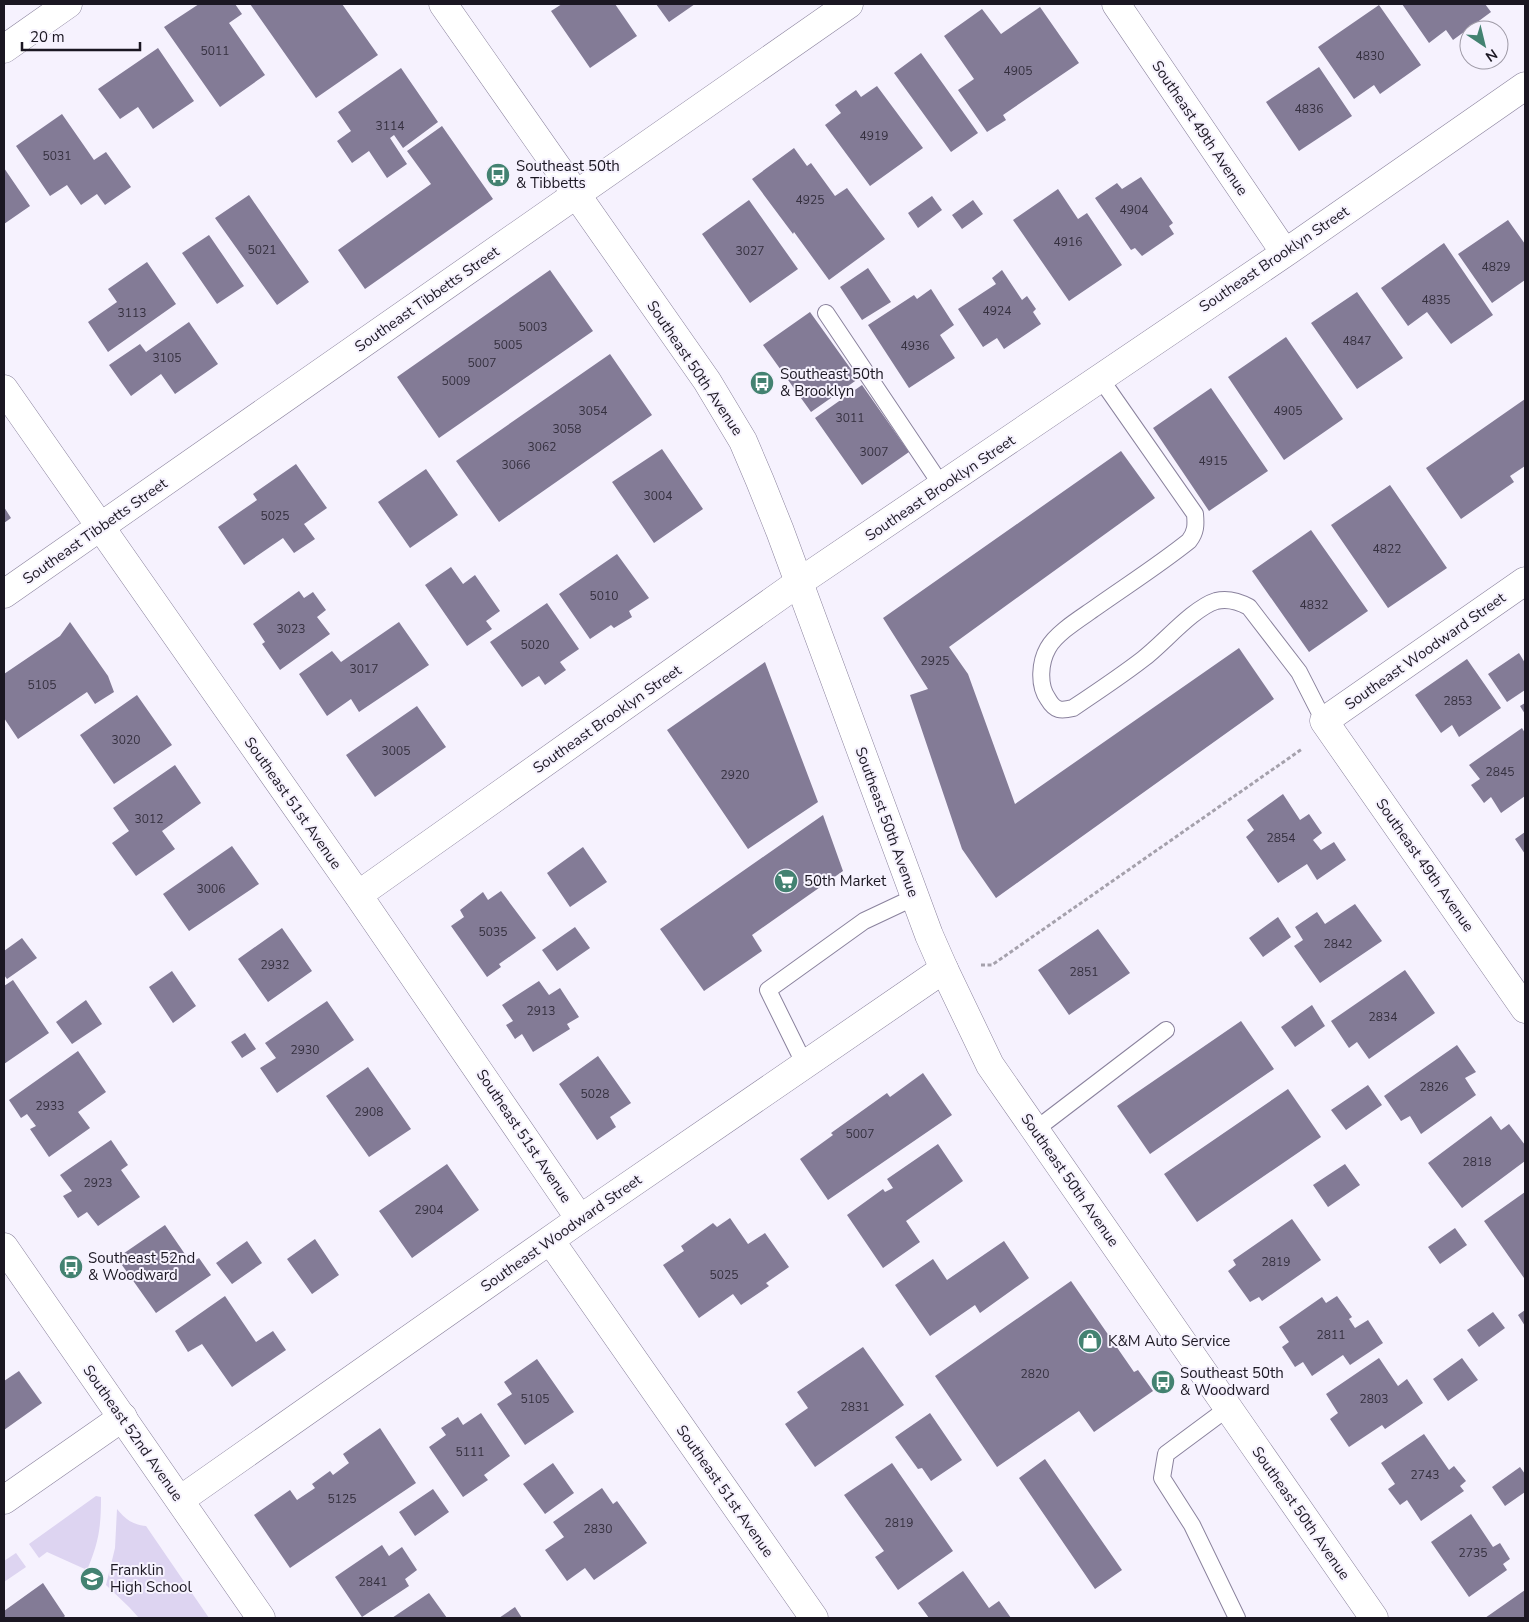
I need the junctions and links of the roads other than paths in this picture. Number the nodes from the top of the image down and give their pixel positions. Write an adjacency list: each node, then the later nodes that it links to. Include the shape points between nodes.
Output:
1 (68, 4): 5 (street)
2 (443, 4): 7 (street, Southeast 50th Avenue)
3 (849, 4): 7 (street, Southeast Tibbetts Street)
4 (1116, 4): 8 (street, Southeast 49th Avenue)
5 (4, 48)
6 (1525, 86): 8 (street, Southeast Brooklyn Street)
7 (576, 195): 13 (street, Southeast Tibbetts Street); 15 (street, Southeast 50th Avenue, via 707,381 743,441)
8 (1284, 253): 10 (street, Southeast Brooklyn Street)
9 (826, 313): 12 (lane)
10 (1100, 378): 12 (street, Southeast Brooklyn Street); 17 (lane, via 1194,514 1196,525 1189,542 1067,628 1049,646 1043,660 1042,687 1050,704 1063,710 1074,708 1145,658 1201,609 1229,599 1249,607 1299,672)
11 (4, 389): 13 (street, Southeast 51st Avenue)
12 (942, 486): 15 (street, Southeast Brooklyn Street)
13 (100, 527): 16 (street, Southeast Tibbetts Street); 18 (street, Southeast 51st Avenue)
14 (1525, 581): 17 (street, Southeast Woodward Street)
15 (798, 583): 18 (street, Southeast Brooklyn Street); 19 (street, Southeast 50th Avenue)
16 (4, 594)
17 (1324, 721): 21 (street, Southeast 49th Avenue)
18 (358, 895): 25 (street, Southeast 51st Avenue)
19 (915, 897): 20 (street, Southeast 50th Avenue); 23 (lane, via 864,921 768,990)
20 (944, 969): 23 (street, Southeast Woodward Street); 24 (street, Southeast 50th Avenue, via 990,1065)
21 (1525, 1009)
22 (1166, 1030): 24 (lane)
23 (805, 1065): 25 (street, Southeast Woodward Street)
24 (1035, 1130): 28 (street, Southeast 50th Avenue)
25 (580, 1219): 26 (street, Southeast Woodward Street)
26 (550, 1240): 31 (street, Southeast Woodward Street); 33 (street, Southeast 51st Avenue)
27 (4, 1247): 29 (street, Southeast 52nd Avenue)
28 (1228, 1408): 34 (lane, via 1166,1454 1162,1478 1192,1525); 35 (street, Southeast 50th Avenue)
29 (123, 1417): 30 (street); 31 (street, Southeast 52nd Avenue)
30 (4, 1500)
31 (180, 1500): 32 (street, Southeast 52nd Avenue)
32 (261, 1618)
33 (814, 1618)
34 (1237, 1618)
35 (1374, 1618)

